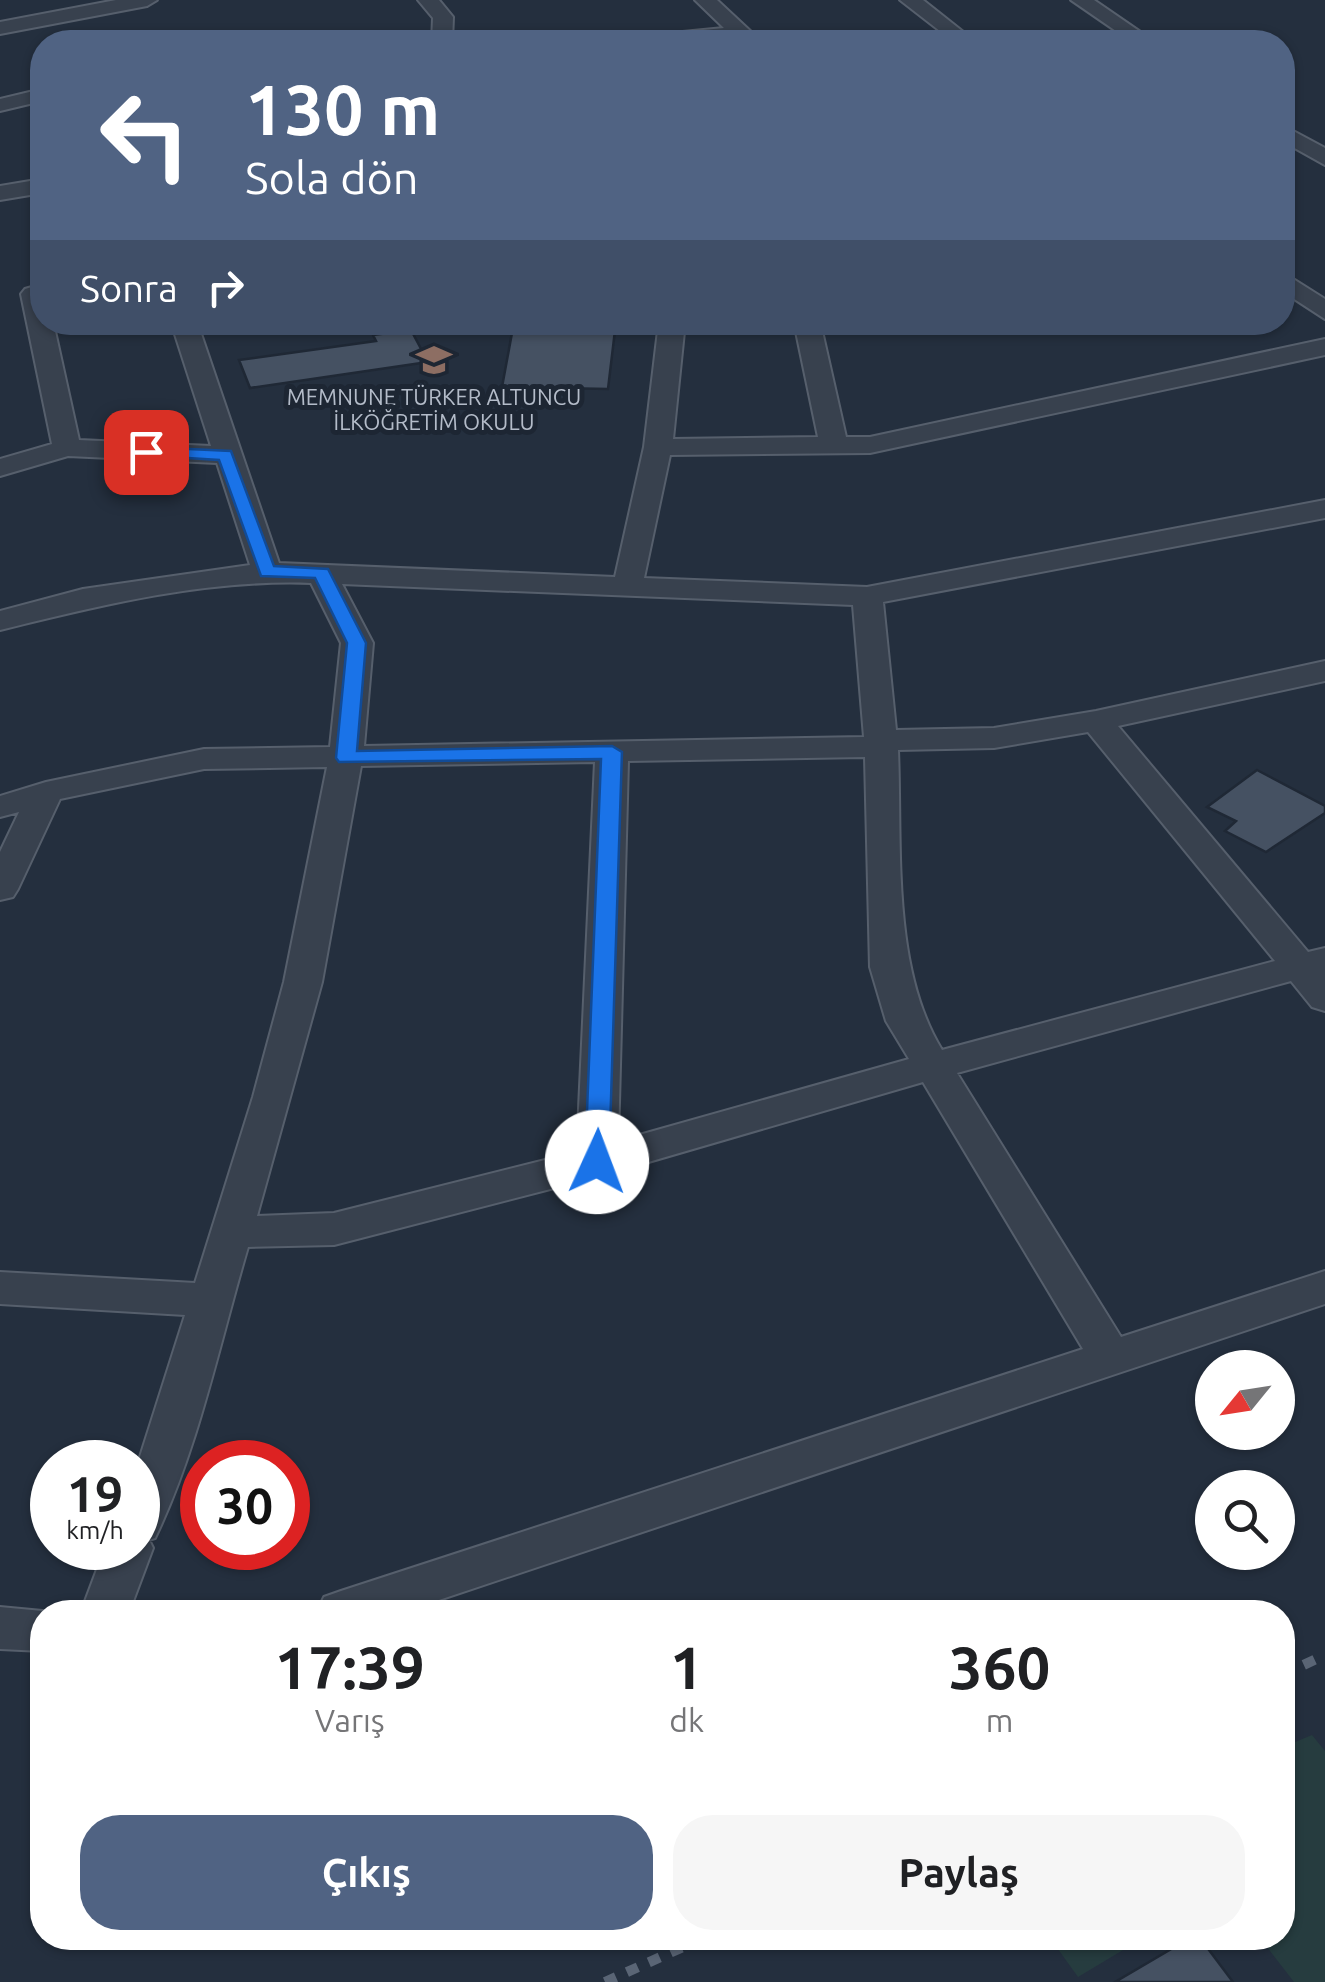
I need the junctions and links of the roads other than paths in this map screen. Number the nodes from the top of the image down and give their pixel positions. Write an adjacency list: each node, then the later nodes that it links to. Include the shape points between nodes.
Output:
1 (8, 0): 7 (street)
2 (148, 0): 7 (street)
3 (428, 0): 10 (street, via 443,18)
4 (706, 0): 11 (street)
5 (910, 0): 12 (street)
6 (1081, 0): 13 (street)
7 (35, 20): 8 (street); 9 (street)
8 (0, 28)
9 (48, 30)
10 (442, 30)
11 (738, 30)
12 (950, 30)
13 (1127, 30)
14 (30, 98): 15 (street)
15 (0, 105)
16 (1295, 138): 17 (street)
17 (1325, 158)
18 (30, 188): 19 (street)
19 (0, 193)
20 (1295, 289): 21 (street)
21 (1325, 311)
22 (41, 335): 29 (street)
23 (188, 335): 30 (street)
24 (671, 335): 28 (street)
25 (810, 335): 27 (street)
26 (1325, 347): 27 (street, via 870,446)
27 (834, 446): 28 (street)
28 (658, 447): 35 (street)
29 (67, 448): 30 (street); 31 (street)
30 (226, 455): 33 (street)
31 (0, 468)
32 (1324, 510): 36 (street)
33 (267, 572): 34 (street); 37 (street, via 83,598)
34 (321, 572): 35 (street); 42 (street, via 357,643)
35 (628, 584): 36 (street)
36 (866, 596): 40 (street)
37 (0, 621)
38 (1325, 670): 39 (street)
39 (1096, 720): 40 (street, via 994,738); 46 (street)
40 (880, 743): 41 (street); 47 (street, via 889,968 905,1021)
41 (612, 752): 42 (street); 48 (street)
42 (346, 758): 43 (street, via 204,759); 49 (street, via 303,982)
43 (46, 792): 44 (street); 45 (street)
44 (0, 807)
45 (0, 890)
46 (1317, 975): 47 (street)
47 (932, 1066): 48 (street); 53 (street)
48 (597, 1162): 49 (street, via 334,1229)
49 (231, 1232): 52 (street)
50 (1325, 1287): 53 (street)
51 (0, 1288): 52 (street)
52 (210, 1300): 54 (street)
53 (1110, 1356): 57 (street)
54 (160, 1456)
55 (121, 1570): 56 (street)
56 (110, 1600)
57 (377, 1600)
58 (0, 1628): 59 (street)
59 (30, 1629)

